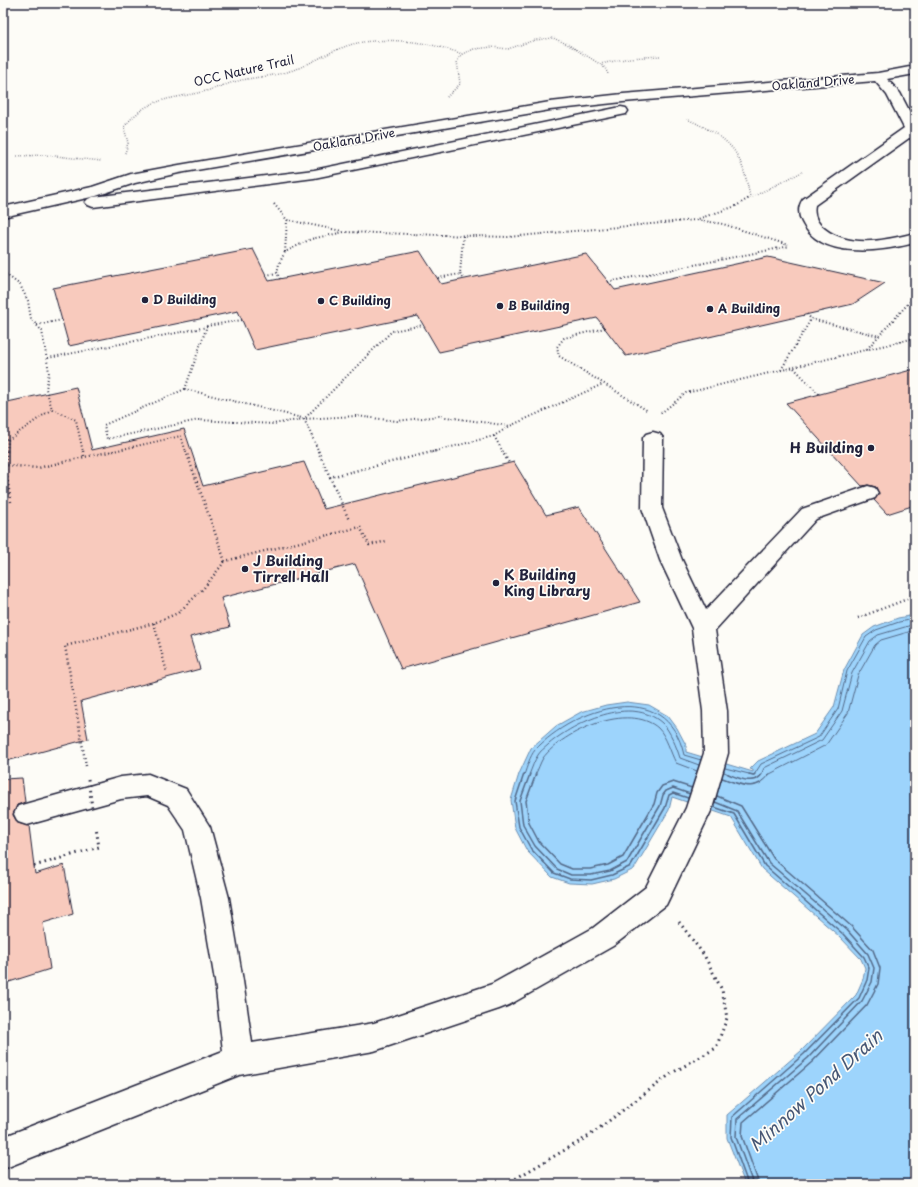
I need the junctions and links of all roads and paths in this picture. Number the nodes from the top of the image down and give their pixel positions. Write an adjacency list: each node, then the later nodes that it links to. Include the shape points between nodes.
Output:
1 (462, 54): 3 (path, via 474,49 492,47 508,49 535,40 553,38); 8 (path, via 457,61 461,84 445,98 441,110); 11 (path, OCC Nature Trail, via 407,42 362,42 328,53 289,72 226,83 213,89 172,96 150,103 131,115 124,127 128,143)
2 (660, 56): 3 (path)
3 (600, 64): 7 (path, via 605,68)
4 (915, 70): 5 (street, Oakland Drive)
5 (878, 77): 6 (street, Oakland Drive); 9 (street, via 894,93)
6 (710, 92): 7 (street, Oakland Drive); 15 (street, Oakland Drive, via 314,174)
7 (622, 98): 8 (street, Oakland Drive, via 550,106)
8 (447, 124): 13 (street, Oakland Drive)
9 (913, 133): 20 (street, via 808,202 806,210 808,220 814,229 826,238 856,247 871,247)
10 (15, 156): 11 (path, via 46,155)
11 (117, 164): 13 (path)
12 (808, 170): 17 (path, via 736,206)
13 (131, 179): 15 (street, Oakland Drive)
14 (271, 200): 16 (path)
15 (3, 213)
16 (287, 220): 18 (path); 23 (path)
17 (695, 220): 19 (path, via 508,237); 21 (path, via 723,224)
18 (344, 232): 19 (path); 23 (path, via 311,239)
19 (463, 236): 26 (path)
20 (915, 238)
21 (790, 246): 22 (path); 31 (path)
22 (796, 247)
23 (285, 252): 25 (path)
24 (3, 272): 37 (path, via 20,285 28,301 31,319)
25 (277, 273): 27 (path); 29 (path)
26 (460, 274): 28 (path); 30 (path)
27 (266, 275)
28 (438, 278)
29 (280, 279)
30 (464, 279)
31 (608, 282)
32 (915, 296): 41 (path)
33 (807, 314): 34 (path)
34 (812, 318): 41 (path); 46 (path)
35 (62, 320): 37 (path)
36 (242, 320): 39 (path)
37 (36, 325): 44 (path, via 42,331)
38 (423, 325): 52 (path, via 392,331)
39 (207, 326): 44 (path); 48 (path)
40 (605, 328): 47 (path, via 564,338 557,347 559,356)
41 (879, 336): 43 (path)
42 (915, 338): 43 (path)
43 (867, 349): 45 (path)
44 (48, 358): 50 (path, via 46,388)
45 (794, 367): 46 (path); 49 (path)
46 (781, 370): 51 (path, via 686,394)
47 (603, 384): 51 (path); 53 (path)
48 (185, 389): 52 (path); 52 (path, via 104,425 107,439 200,420 272,424)
49 (819, 394)
50 (52, 409): 57 (path); 58 (path, via 76,420)
51 (657, 416): 56 (path)
52 (304, 419): 53 (path, via 356,416 397,421 439,416); 61 (path)
53 (510, 426): 55 (path)
54 (3, 436): 57 (path)
55 (494, 436): 59 (path); 61 (path)
56 (653, 438): 70 (street, via 652,508 671,560)
57 (8, 440): 60 (path)
58 (84, 457): 60 (path, via 38,468); 66 (path, via 181,436)
59 (509, 463)
60 (4, 466): 63 (path)
61 (330, 476): 64 (path)
62 (868, 493): 70 (street, via 810,514)
63 (11, 502)
64 (349, 520)
65 (386, 541): 66 (path, via 369,545 360,527)
66 (225, 561): 69 (path, via 203,589 178,613)
67 (915, 596): 68 (path)
68 (858, 618)
69 (154, 623): 71 (path); 73 (path, bridge, via 65,646)
70 (704, 628): 76 (street, via 715,711 716,752 699,809)
71 (167, 673)
72 (27, 814): 77 (street, via 121,788 148,785 177,797 197,827 215,898)
73 (94, 814)
74 (95, 821): 75 (path, via 99,847)
75 (34, 866)
76 (656, 896): 77 (street, via 603,937 500,995 374,1037); 79 (path, via 704,955 722,990 727,1018 716,1048 672,1073 589,1136)
77 (239, 1060): 78 (street)
78 (3, 1153)
79 (506, 1184)

